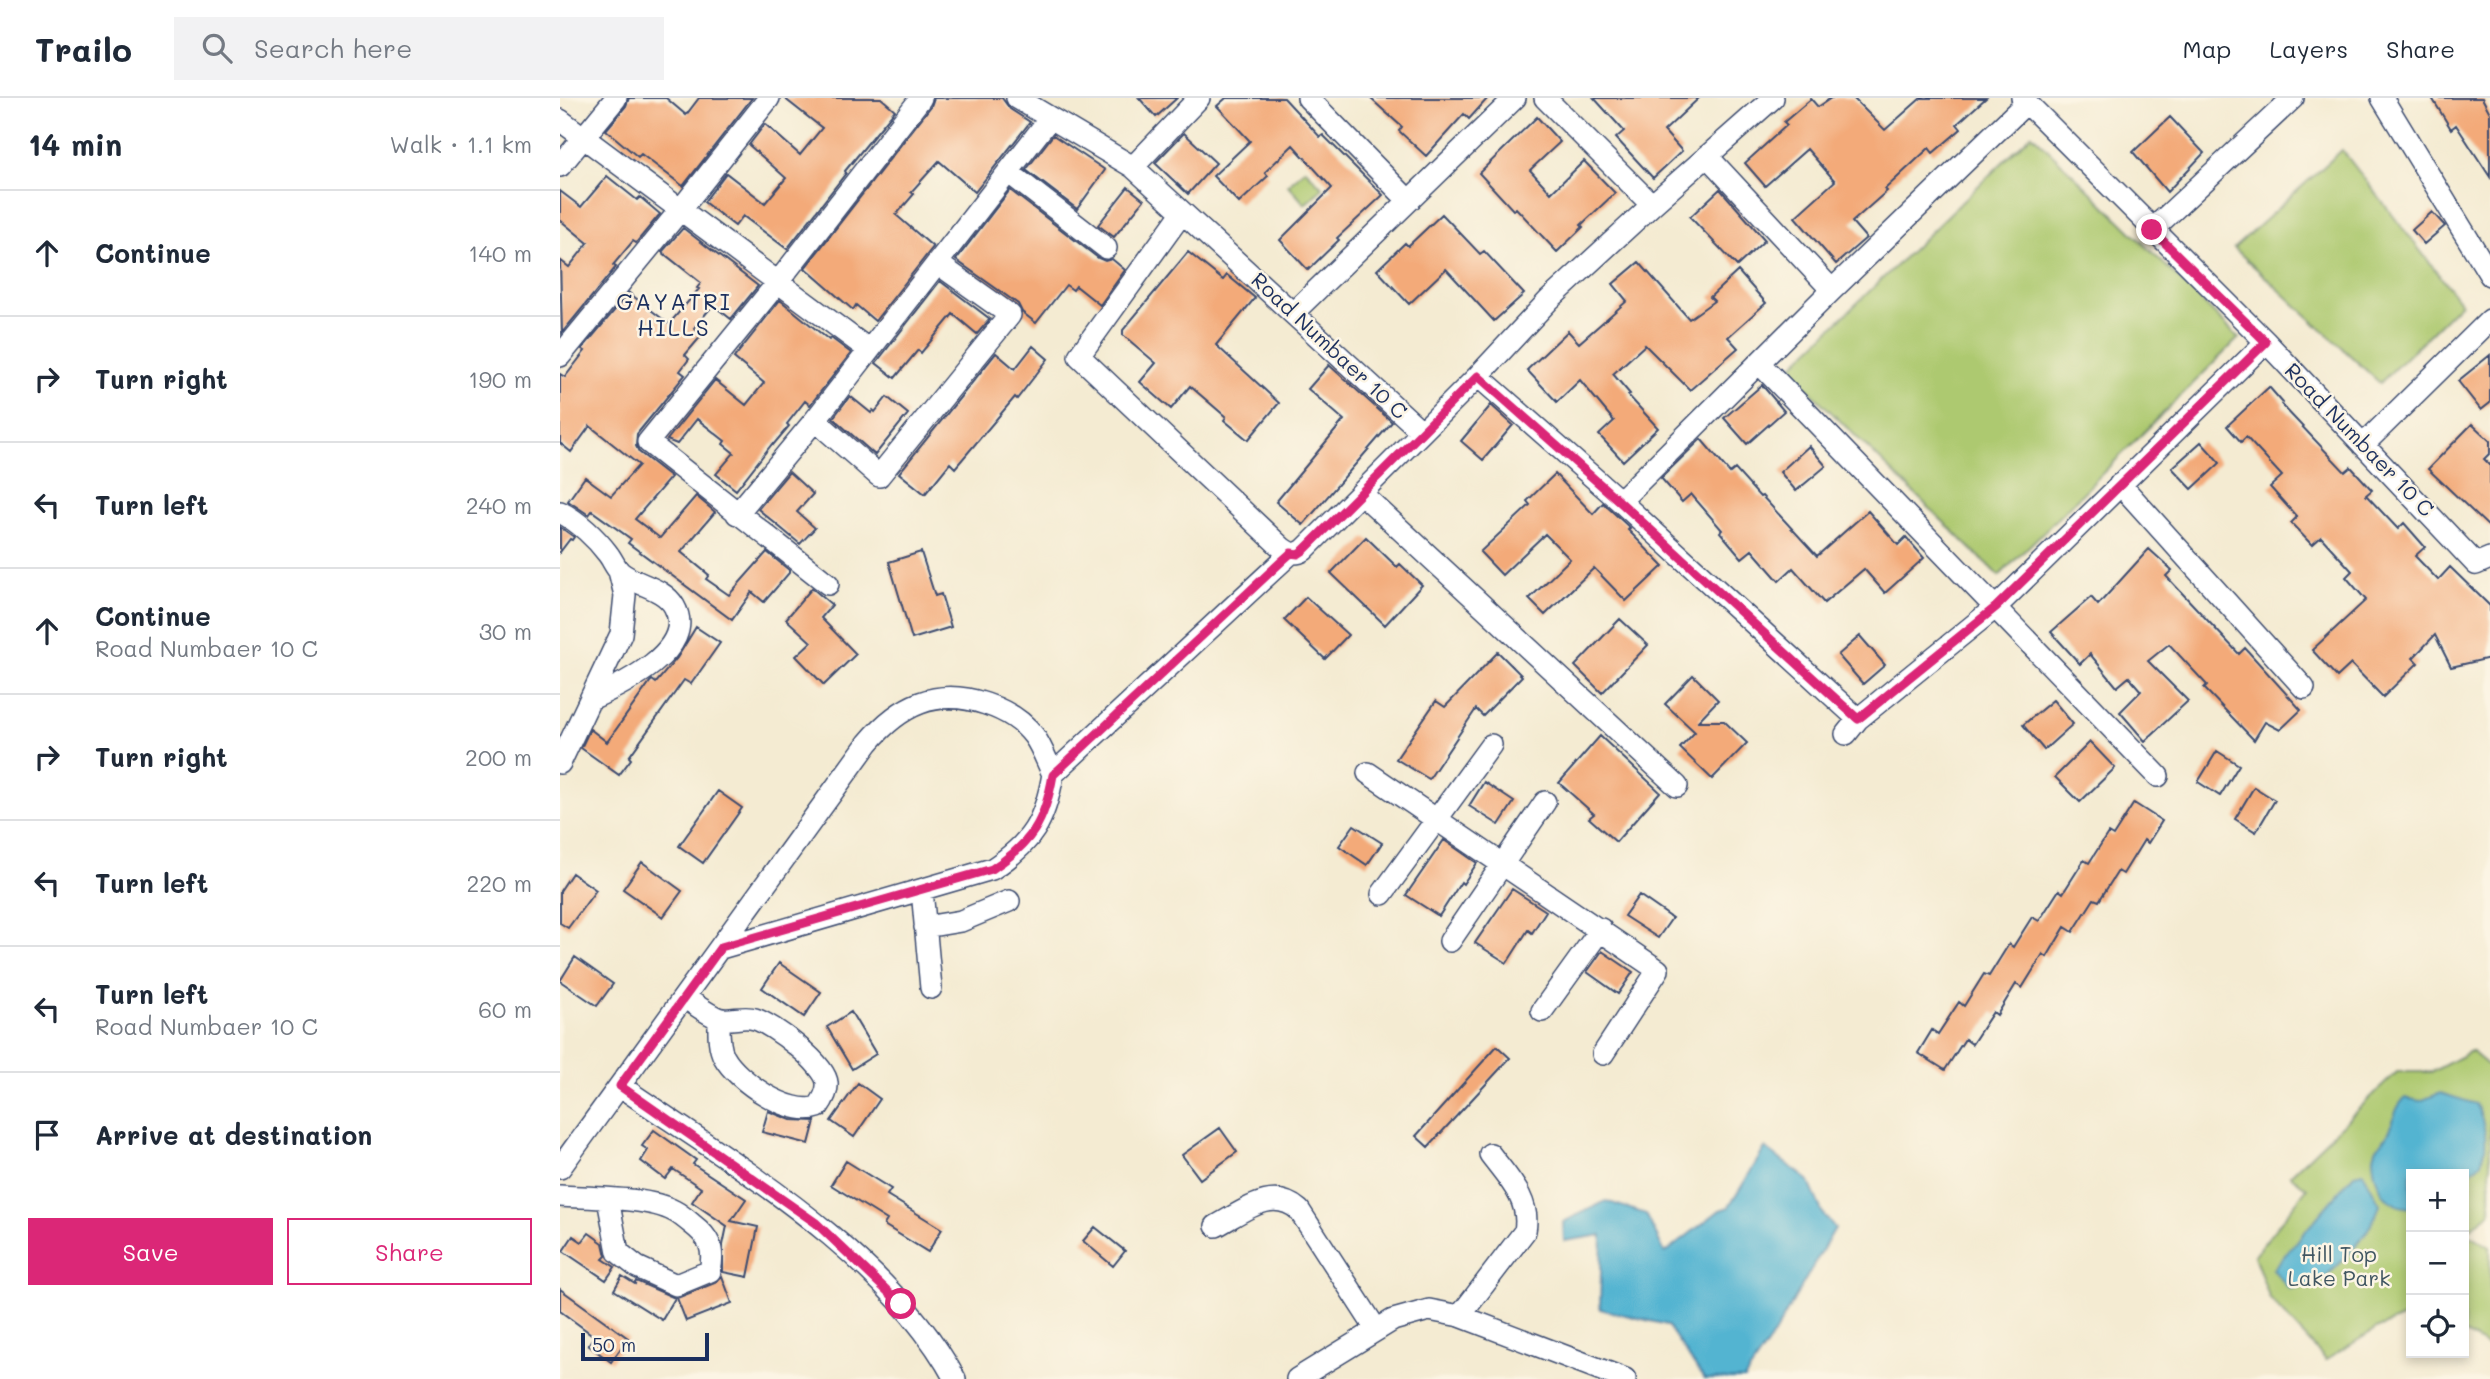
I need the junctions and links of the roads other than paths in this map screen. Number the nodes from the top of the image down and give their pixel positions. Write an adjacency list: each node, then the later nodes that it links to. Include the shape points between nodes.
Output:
1 (616, 98): 15 (street)
2 (769, 98): 22 (street)
3 (921, 98): 28 (street)
4 (1017, 98): 13 (street, Road Numbaer 10 C)
5 (1199, 98): 18 (street)
6 (1308, 98): 20 (street)
7 (1515, 98): 20 (street)
8 (1545, 98): 21 (street)
9 (1773, 98): 16 (street, Road Numbaer 10 C)
10 (2293, 98): 24 (street)
11 (2382, 98): 27 (street)
12 (2024, 100): 24 (street, Road Numbaer 10 C); 29 (street)
13 (1050, 118): 18 (street, Road Numbaer 10 C); 19 (street)
14 (560, 120): 15 (street)
15 (584, 137): 17 (street); 22 (street)
16 (1707, 156): 21 (street, Road Numbaer 10 C); 29 (street)
17 (560, 166)
18 (1133, 167): 23 (street, Road Numbaer 10 C)
19 (1008, 172): 25 (street); 26 (street)
20 (1408, 200): 30 (street)
21 (1652, 205): 36 (street, Road Numbaer 10 C, via 1549,300)
22 (681, 209): 28 (street); 34 (street)
23 (1182, 213): 30 (street, Road Numbaer 10 C); 45 (street, via 1079,356)
24 (2152, 230): 32 (street, Road Numbaer 10 C)
25 (1106, 247)
26 (937, 263): 33 (street); 37 (street, via 1010,315 879,476)
27 (2490, 275)
28 (778, 282): 33 (street); 44 (street, via 648,442)
29 (1832, 290): 35 (street)
30 (1294, 312): 38 (street, Road Numbaer 10 C)
31 (2490, 320): 39 (street)
32 (2266, 342): 39 (street, Road Numbaer 10 C); 40 (street)
33 (869, 350): 37 (street)
34 (560, 356)
35 (1759, 363): 42 (street); 49 (street)
36 (1478, 376): 38 (street, Road Numbaer 10 C); 42 (street)
37 (815, 420): 44 (street)
38 (1421, 431): 41 (street)
39 (2363, 444): 46 (street, Road Numbaer 10 C, via 2476,564)
40 (2120, 484): 49 (street); 50 (street)
41 (1362, 494): 45 (street, via 1304,550); 57 (street)
42 (1619, 501): 49 (street, via 1852,727)
43 (560, 512): 47 (street, via 593,538)
44 (737, 514): 48 (street)
45 (1291, 553): 55 (street)
46 (2490, 558)
47 (620, 572): 51 (street, via 625,595 621,634); 51 (street, via 663,595 673,605 678,629 671,645 636,677)
48 (828, 584)
49 (1996, 607): 56 (street)
50 (2304, 688)
51 (591, 699): 53 (street)
52 (1491, 745): 59 (street)
53 (560, 763)
54 (1368, 773): 59 (street)
55 (1053, 775): 61 (street, via 1042,818 1012,856 992,869); 67 (street, via 1035,737 999,708 968,698 939,697 913,706 886,722 868,743)
56 (2158, 776)
57 (1677, 786)
58 (1545, 802): 60 (street)
59 (1436, 818): 60 (street); 62 (street)
60 (1501, 864): 65 (street); 66 (street)
61 (922, 890): 64 (street); 67 (street)
62 (1382, 894)
63 (1009, 901): 64 (street, via 961,921)
64 (926, 927): 68 (street)
65 (1601, 929): 70 (street); 72 (street, via 1658,970)
66 (1450, 941)
67 (721, 947): 69 (street)
68 (931, 988)
69 (685, 998): 71 (street); 73 (street)
70 (1542, 1011)
71 (719, 1019): 71 (street, via 757,1019 795,1045 826,1077 826,1092 818,1108 806,1110 781,1102 735,1072 722,1054)
72 (1603, 1054)
73 (620, 1086): 75 (street); 81 (street, via 816,1223 901,1304)
74 (1490, 1154): 79 (street, via 1521,1197 1527,1217 1525,1231)
75 (563, 1157)
76 (560, 1196): 77 (street)
77 (608, 1199): 77 (street, via 616,1248 637,1267 676,1286 710,1271 707,1236 677,1213 648,1203)
78 (1216, 1226): 80 (street, via 1265,1201 1290,1202)
79 (1460, 1316): 80 (street, via 1429,1310); 83 (street)
80 (1376, 1329): 82 (street)
81 (955, 1379)
82 (1297, 1379)
83 (1625, 1379)

